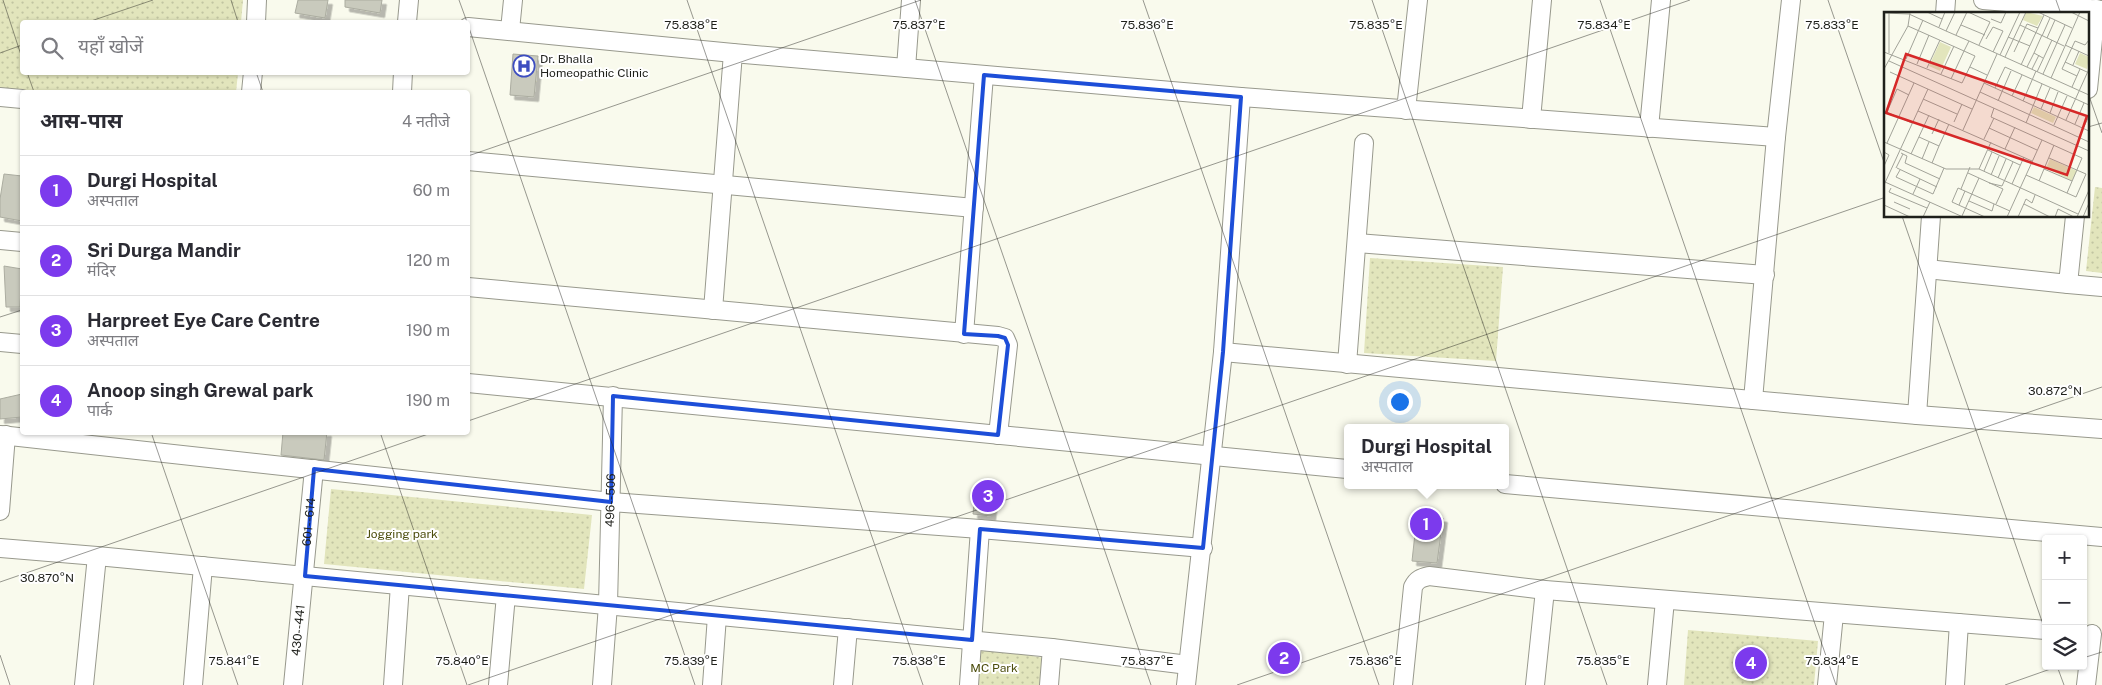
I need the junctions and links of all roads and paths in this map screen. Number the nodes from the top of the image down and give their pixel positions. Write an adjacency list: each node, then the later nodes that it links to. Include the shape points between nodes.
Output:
1 (257, 0): 11 (street)
2 (408, 0): 12 (street)
3 (513, 0): 14 (street)
4 (911, 0): 16 (street)
5 (1418, 0): 26 (street)
6 (1542, 0): 27 (street)
7 (1661, 0): 28 (street)
8 (1791, 0): 29 (street)
9 (1984, 0): 10 (street)
10 (2099, 9): 17 (street)
11 (256, 20)
12 (407, 20)
13 (470, 27): 14 (street)
14 (510, 30): 15 (street)
15 (733, 53): 16 (street); 32 (street)
16 (906, 68): 20 (street)
17 (2090, 74)
18 (253, 75): 21 (street)
19 (403, 75): 22 (street)
20 (984, 75): 24 (street); 33 (street)
21 (251, 90)
22 (402, 90)
23 (0, 97): 25 (street)
24 (1241, 97): 26 (street); 48 (street)
25 (20, 99)
26 (1406, 110): 27 (street)
27 (1531, 119): 28 (street)
28 (1649, 128): 29 (street)
29 (1776, 137): 40 (street)
30 (1364, 143): 38 (street)
31 (470, 161): 32 (street)
32 (723, 184): 33 (street); 44 (street)
33 (974, 208): 45 (street)
34 (1931, 218): 39 (street)
35 (2075, 218): 41 (street)
36 (0, 240): 37 (street)
37 (20, 242)
38 (1356, 243): 40 (street); 49 (street)
39 (1927, 269): 41 (street); 53 (street)
40 (1765, 275): 52 (street)
41 (2068, 284): 43 (street)
42 (470, 287): 44 (street)
43 (2102, 287)
44 (713, 310): 45 (street)
45 (964, 334): 56 (street, via 998,336 1005,338 1008,346)
46 (0, 342): 47 (street)
47 (20, 344)
48 (1223, 352): 49 (street); 57 (street)
49 (1347, 364): 52 (street)
50 (470, 383): 51 (street)
51 (613, 396): 56 (street); 61 (street, 496--506)
52 (1754, 400): 53 (street)
53 (1917, 415): 54 (street)
54 (2102, 429)
55 (3, 435): 58 (street); 62 (street)
56 (998, 435): 57 (street)
57 (1212, 457): 59 (street); 66 (street)
58 (314, 468): 61 (street); 69 (street, 601--614)
59 (1344, 470)
60 (1509, 484): 64 (street)
61 (611, 502): 63 (street); 74 (street, 496--506)
62 (0, 511)
63 (980, 529): 66 (street); 81 (street)
64 (2102, 537)
65 (0, 548): 67 (street)
66 (1203, 548): 83 (street)
67 (96, 556): 68 (street); 84 (street)
68 (203, 566): 69 (street); 85 (street)
69 (305, 576): 70 (street); 86 (street, 430--441)
70 (400, 585): 72 (street); 87 (street)
71 (1545, 590): 73 (street); 95 (street, via 1429,576 1416,582); 96 (street)
72 (506, 595): 74 (street); 88 (street)
73 (1665, 600): 75 (street); 97 (street)
74 (608, 605): 76 (street); 89 (street, 496--506)
75 (1834, 614): 77 (street); 98 (street)
76 (717, 616): 78 (street); 90 (street)
77 (1959, 623): 79 (street); 99 (street)
78 (848, 628): 81 (street); 91 (street)
79 (2042, 630)
80 (2092, 634): 100 (street)
81 (972, 640): 82 (street); 92 (street)
82 (1052, 648): 83 (street); 93 (street)
83 (1188, 665): 94 (street)
84 (84, 685)
85 (193, 685)
86 (293, 685)
87 (393, 685)
88 (498, 685)
89 (602, 685)
90 (712, 685)
91 (843, 685)
92 (969, 685)
93 (1049, 685)
94 (1186, 685)
95 (1403, 685)
96 (1535, 685)
97 (1658, 685)
98 (1828, 685)
99 (1955, 685)
100 (2086, 685)

